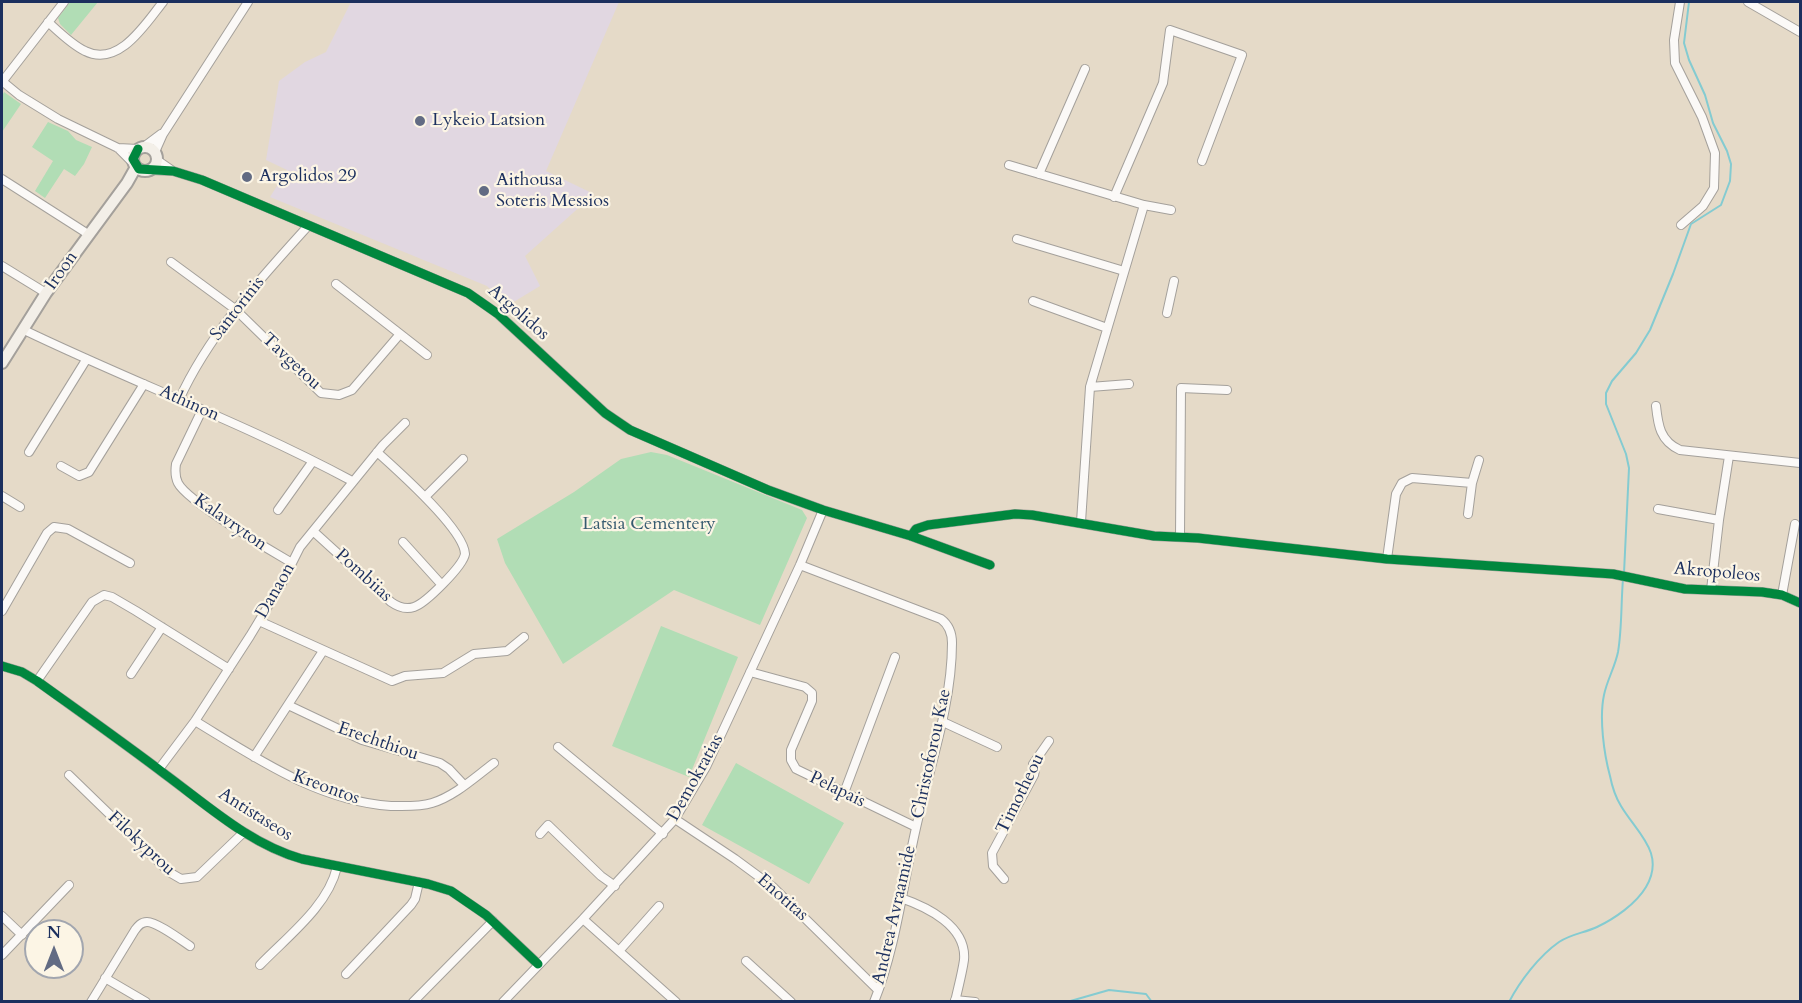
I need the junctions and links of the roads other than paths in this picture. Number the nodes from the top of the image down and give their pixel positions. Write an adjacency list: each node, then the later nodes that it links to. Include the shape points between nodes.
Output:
1 (64, 2): 7 (street)
2 (163, 2): 7 (street, via 132,39 105,54 84,51)
3 (248, 2): 12 (street)
4 (1680, 2): 22 (street, via 1674,40 1676,63 1714,153 1714,188 1703,206)
5 (1748, 2): 6 (street)
6 (1760, 4): 8 (street)
7 (48, 22): 10 (street)
8 (1800, 32)
9 (1085, 69): 17 (street)
10 (2, 81): 11 (street, via 58,119)
11 (118, 148): 12 (street); 15 (street)
12 (149, 152): 15 (street, Iroon); 15 (street, via 133,155); 16 (street, Argolidos)
13 (1202, 161): 19 (street, via 1242,55 1170,30 1163,83)
14 (1009, 165): 17 (street)
15 (141, 168): 16 (street, Argolidos); 24 (street, Iroon)
16 (173, 171): 23 (street, Argolidos)
17 (1039, 174): 19 (street)
18 (2, 179): 24 (street)
19 (1114, 196): 20 (street)
20 (1144, 205): 21 (street); 28 (street)
21 (1171, 210)
22 (1681, 225)
23 (308, 226): 33 (street, Santorinis); 64 (street, Argolidos, via 478,299 600,410 630,430)
24 (88, 234): 31 (street, Iroon)
25 (1017, 239): 28 (street)
26 (171, 262): 33 (street, Tavgetou)
27 (2, 266): 31 (street)
28 (1124, 271): 35 (street)
29 (1174, 280): 34 (street)
30 (336, 284): 37 (street)
31 (46, 293): 36 (street, Iroon)
32 (1033, 301): 35 (street)
33 (235, 309): 37 (street, Tavgetou, via 321,393 331,395 344,394 355,387); 45 (street, Santorinis, via 196,365)
34 (1167, 313)
35 (1107, 328): 43 (street)
36 (24, 330): 39 (street, Athinon); 40 (street, Iroon)
37 (400, 334): 38 (street)
38 (427, 355)
39 (86, 360): 41 (street, Athinon); 49 (street)
40 (2, 363)
41 (144, 384): 45 (street, Athinon); 56 (street, via 87,474 80,476)
42 (1129, 384): 43 (street)
43 (1090, 387): 67 (street)
44 (1227, 390): 71 (street, via 1181,388)
45 (178, 400): 47 (street, Athinon)
46 (1656, 406): 51 (street, via 1662,435 1672,446 1688,452)
47 (202, 410): 54 (street, Athinon); 75 (street, Kalavryton, via 176,464 179,485 204,506)
48 (405, 423): 50 (street, Danaon)
49 (29, 452)
50 (378, 452): 57 (street, Danaon); 60 (street)
51 (1729, 456): 55 (street); 66 (street)
52 (463, 459): 60 (street)
53 (1479, 460): 58 (street)
54 (313, 461): 57 (street, Athinon); 63 (street)
55 (1800, 463)
56 (61, 466)
57 (352, 481): 69 (street, Danaon)
58 (1472, 483): 65 (street); 73 (street, via 1412,478 1402,483 1395,494)
59 (2, 496): 61 (street)
60 (425, 497): 78 (street, Pombiias, via 461,541 465,554 461,565)
61 (20, 507)
62 (1658, 509): 66 (street)
63 (278, 510)
64 (823, 510): 70 (street, Argolidos); 77 (street, Demokratias)
65 (1468, 514)
66 (1719, 520): 79 (street)
67 (1081, 522): 70 (street, Akropoleos, via 1015,514 924,525); 71 (street, Akropoleos)
68 (1795, 524): 80 (street)
69 (313, 531): 75 (street, Danaon); 78 (street, Pombiias, via 401,608 421,604)
70 (911, 536): 76 (street, Argolidos)
71 (1180, 537): 73 (street, Akropoleos)
72 (403, 543): 78 (street)
73 (1387, 559): 79 (street, Akropoleos, via 1618,575 1685,589)
74 (130, 563): 82 (street, via 68,529 54,527)
75 (292, 563): 83 (street, Danaon)
76 (990, 565)
77 (800, 566): 90 (street, Demokratias); 95 (street, Christoforou Kae, via 946,622 952,648)
78 (441, 584)
79 (1710, 590): 80 (street, Akropoleos)
80 (1782, 595): 81 (street, Akropoleos)
81 (1800, 603)
82 (2, 611)
83 (259, 621): 86 (street); 89 (street, Danaon)
84 (162, 627): 89 (street); 91 (street); 92 (street, via 112,597 99,596)
85 (524, 637): 86 (street, via 507,651 474,654 443,673 392,681)
86 (323, 651): 93 (street)
87 (895, 657): 104 (street)
88 (2, 666): 92 (street, Antistaseos)
89 (229, 669): 94 (street, Danaon)
90 (750, 672): 104 (street, Pelapais, via 810,690 812,701 792,747 791,760 800,772); 105 (street, Demokratias, via 706,767)
91 (131, 674)
92 (37, 681): 101 (street, Antistaseos)
93 (288, 705): 99 (street); 103 (street, Erechthiou, via 362,740 440,763)
94 (195, 721): 99 (street, Kreontos); 101 (street, Danaon)
95 (943, 722): 98 (street); 106 (street, Christoforou Kae)
96 (1049, 741): 111 (street, Timotheou, via 1033,764 1034,776 992,853 993,866)
97 (558, 747): 109 (street)
98 (997, 747)
99 (254, 757): 103 (street, Kreontos, via 319,789 372,804 427,804)
100 (494, 763): 103 (street, Kreontos)
101 (159, 770): 107 (street, Antistaseos)
102 (69, 775): 107 (street, Filokyprou, via 169,872 181,879 197,877)
103 (464, 785)
104 (844, 793): 106 (street, Pelapais)
105 (675, 819): 109 (street, Demokratias); 129 (street, Enotitas, via 773,888)
106 (916, 827): 115 (street, Andrea Avraamide)
107 (244, 832): 110 (street, Antistaseos, via 284,853)
108 (540, 834): 114 (street, via 548,825)
109 (663, 834): 114 (street, Demokratias)
110 (337, 867): 112 (street, Antistaseos); 126 (street, via 324,899)
111 (1004, 879)
112 (419, 882): 119 (street, Antistaseos, via 455,893); 127 (street, via 411,905)
113 (69, 885): 120 (street)
114 (615, 886): 118 (street, Demokratias)
115 (901, 898): 129 (street, Andrea Avraamide); 130 (street, via 942,919 961,942 964,960)
116 (659, 906): 122 (street)
117 (2, 916): 120 (street)
118 (583, 919): 122 (street); 125 (street, Demokratias)
119 (493, 921): 125 (street, Antistaseos); 133 (street)
120 (22, 935): 123 (street)
121 (190, 946): 128 (street, via 155,924 143,922)
122 (619, 951): 135 (street)
123 (2, 955)
124 (746, 961): 136 (street)
125 (538, 964): 134 (street, Demokratias)
126 (260, 965)
127 (346, 974)
128 (105, 978): 131 (street); 132 (street)
129 (878, 990): 137 (street, Andrea Avraamide)
130 (955, 1001): 138 (street)
131 (91, 1002)
132 (146, 1002)
133 (413, 1002)
134 (503, 1002)
135 (676, 1002)
136 (791, 1002)
137 (874, 1002)
138 (975, 1002)

